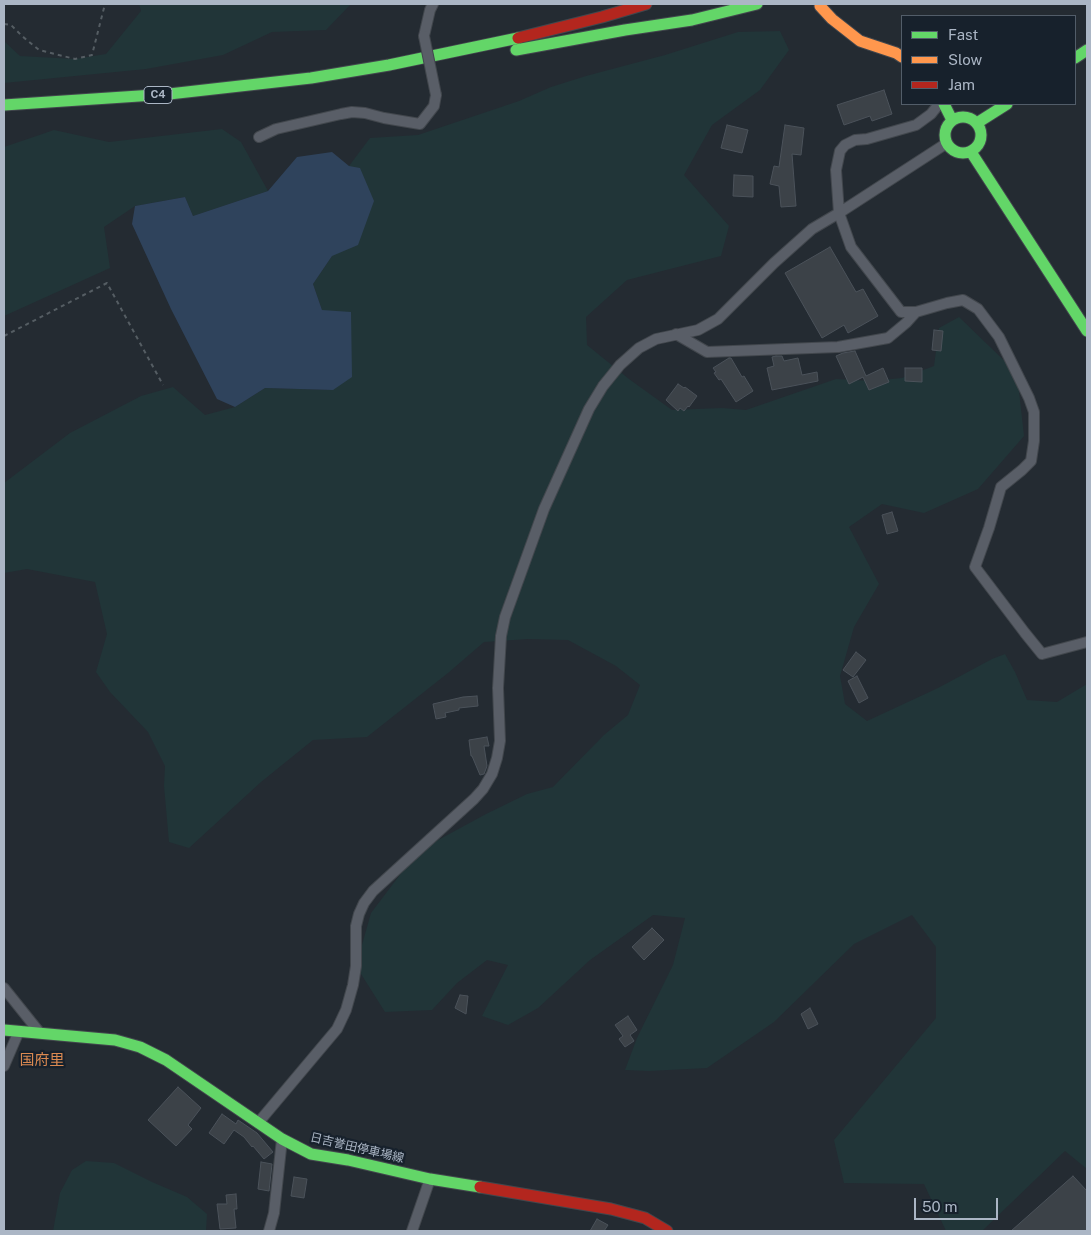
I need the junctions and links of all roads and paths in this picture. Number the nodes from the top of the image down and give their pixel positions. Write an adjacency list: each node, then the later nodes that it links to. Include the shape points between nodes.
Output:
1 (104, 4): 8 (path, via 92,55 75,59 40,50 11,25)
2 (433, 4): 21 (street, bridge, via 424,36 436,95 434,106 420,124 352,112)
3 (633, 4): 7 (main road)
4 (646, 4): 7 (main road, C4)
5 (757, 4): 10 (main road, via 692,20)
6 (820, 6): 11 (main road, via 832,20 860,41)
7 (602, 16): 14 (main road, C4, via 458,51)
8 (4, 24)
9 (1087, 50): 13 (main road)
10 (510, 51)
11 (901, 56)
12 (481, 57): 14 (main road, via 371,78)
13 (1076, 57)
14 (311, 78): 15 (main road, C4, via 169,94)
15 (4, 105)
16 (938, 105): 24 (street, via 916,125 845,145 840,151 836,170)
17 (944, 105): 19 (main road)
18 (1005, 105): 20 (main road)
19 (952, 120): 20 (main road, via 964,116); 22 (main road, via 945,130)
20 (978, 123): 23 (main road, via 981,138)
21 (259, 137)
22 (947, 143): 23 (main road, via 959,153); 24 (street)
23 (971, 152): 26 (main road)
24 (839, 213): 25 (street, via 851,247 901,312); 27 (street, via 792,246 718,319 698,330)
25 (916, 312): 27 (street, via 888,338 838,347 707,352); 30 (street, via 963,300 978,309 999,337 1034,412 1031,461 1001,486 975,567 1042,654)
26 (1087, 331)
27 (676, 334): 36 (street, via 639,348 603,386 544,509 501,636 498,688 500,741 492,774 474,799 373,891 364,903 356,926 353,985 337,1029)
28 (4, 336): 29 (path, via 107,283)
29 (163, 385)
30 (1087, 642)
31 (4, 988): 34 (street)
32 (4, 1030): 33 (main road, 日吉誉田停車場線)
33 (19, 1031): 34 (main road, 日吉誉田停車場線); 35 (street)
34 (40, 1033): 36 (main road, 日吉誉田停車場線, via 115,1040 140,1047 166,1060)
35 (4, 1066)
36 (258, 1123): 37 (main road, 日吉誉田停車場線)
37 (282, 1140): 38 (main road, 日吉誉田停車場線, via 311,1154); 39 (street)
38 (430, 1179): 40 (street); 41 (main road, 日吉誉田停車場線, via 611,1209 645,1218)
39 (269, 1231)
40 (412, 1231)
41 (667, 1231)

